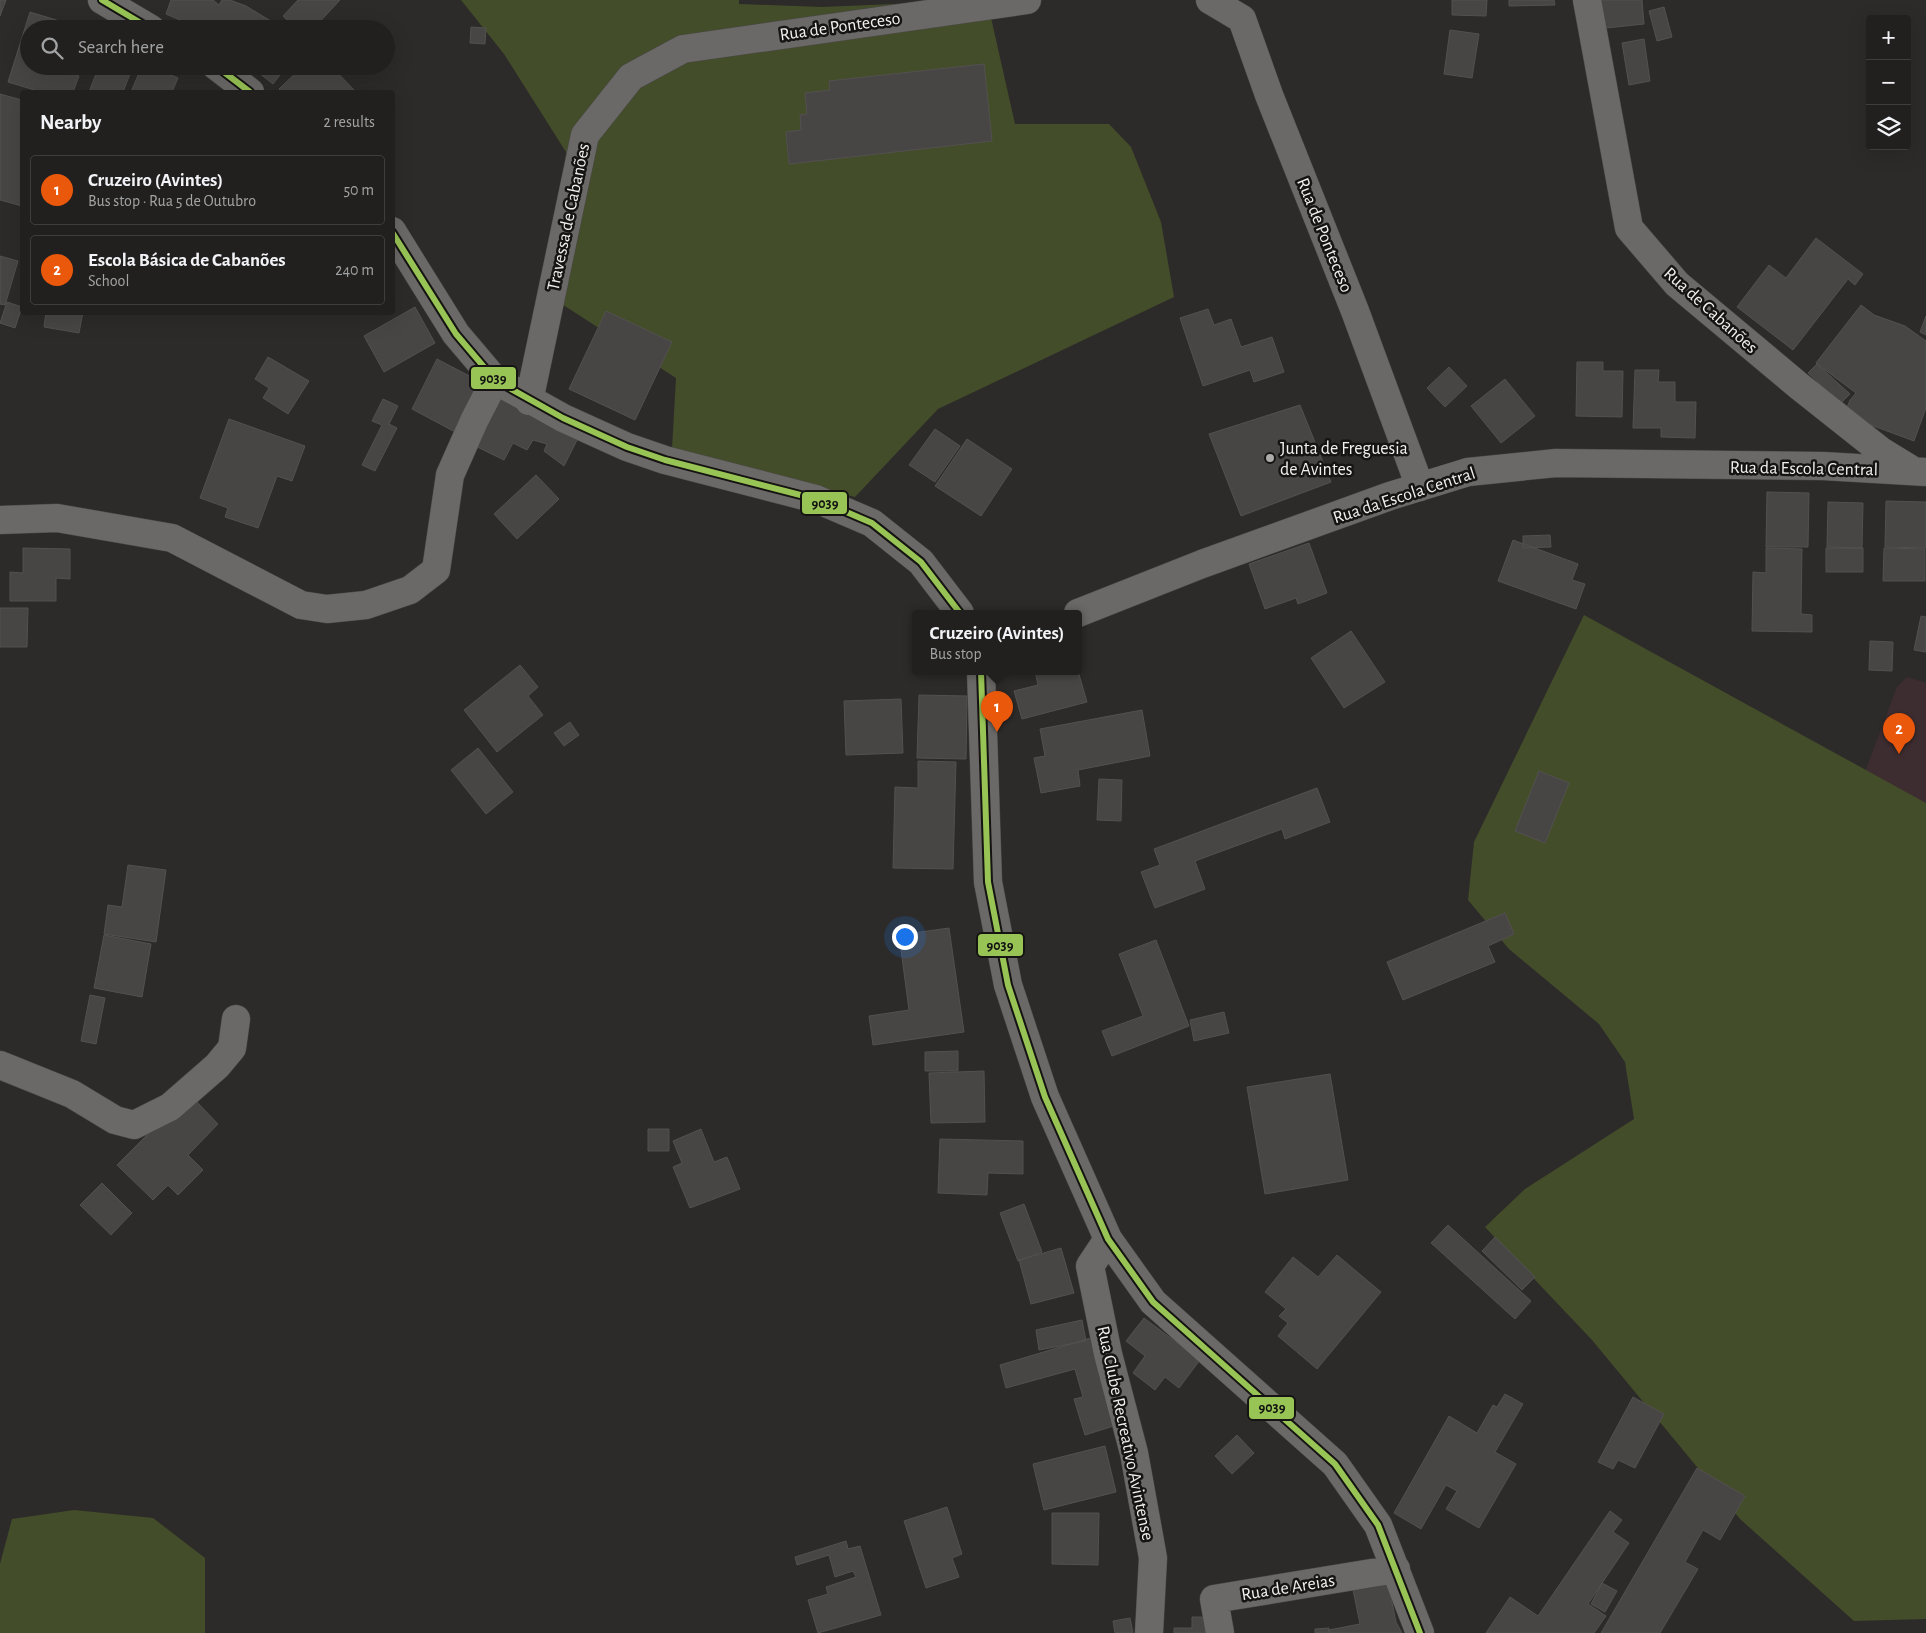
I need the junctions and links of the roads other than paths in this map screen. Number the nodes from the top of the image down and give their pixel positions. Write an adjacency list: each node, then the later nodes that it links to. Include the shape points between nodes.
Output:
1 (102, 0): 5 (street)
2 (1027, 0): 6 (street, Rua de Ponteceso)
3 (1210, 0): 13 (street, Rua de Ponteceso, via 1242,19)
4 (1587, 0): 12 (street, Rua de Cabanões, via 1629,228 1677,284 1881,450)
5 (136, 20)
6 (683, 49): 11 (street, Travessa de Cabanões, via 632,77 586,135)
7 (228, 75): 8 (street)
8 (247, 90)
9 (395, 236): 10 (street, via 456,334)
10 (495, 380): 11 (street); 14 (street, via 450,475 436,570 410,590 366,605 327,609 301,605 172,538 57,518)
11 (530, 401): 15 (street, via 595,434 646,454 816,499 872,523 921,562)
12 (1919, 471): 13 (street, Rua da Escola Central, via 1823,466 1556,463 1468,472)
13 (1420, 487): 16 (street, Rua da Escola Central, via 1202,564)
14 (0, 520)
15 (959, 610)
16 (1082, 611)
17 (981, 675): 20 (street, via 988,882 1008,985 1045,1097)
18 (236, 1019): 19 (street, via 232,1048 217,1066 170,1107 134,1125 115,1120 72,1094)
19 (0, 1065)
20 (1108, 1239): 21 (street, via 1153,1302 1335,1464 1378,1525); 22 (street, Rua Clube Recreativo Avintense, via 1090,1266 1108,1354 1134,1453 1153,1558)
21 (1396, 1569): 23 (street, Rua de Areias, via 1214,1599); 24 (street)
22 (1149, 1633)
23 (1220, 1633)
24 (1420, 1633)

